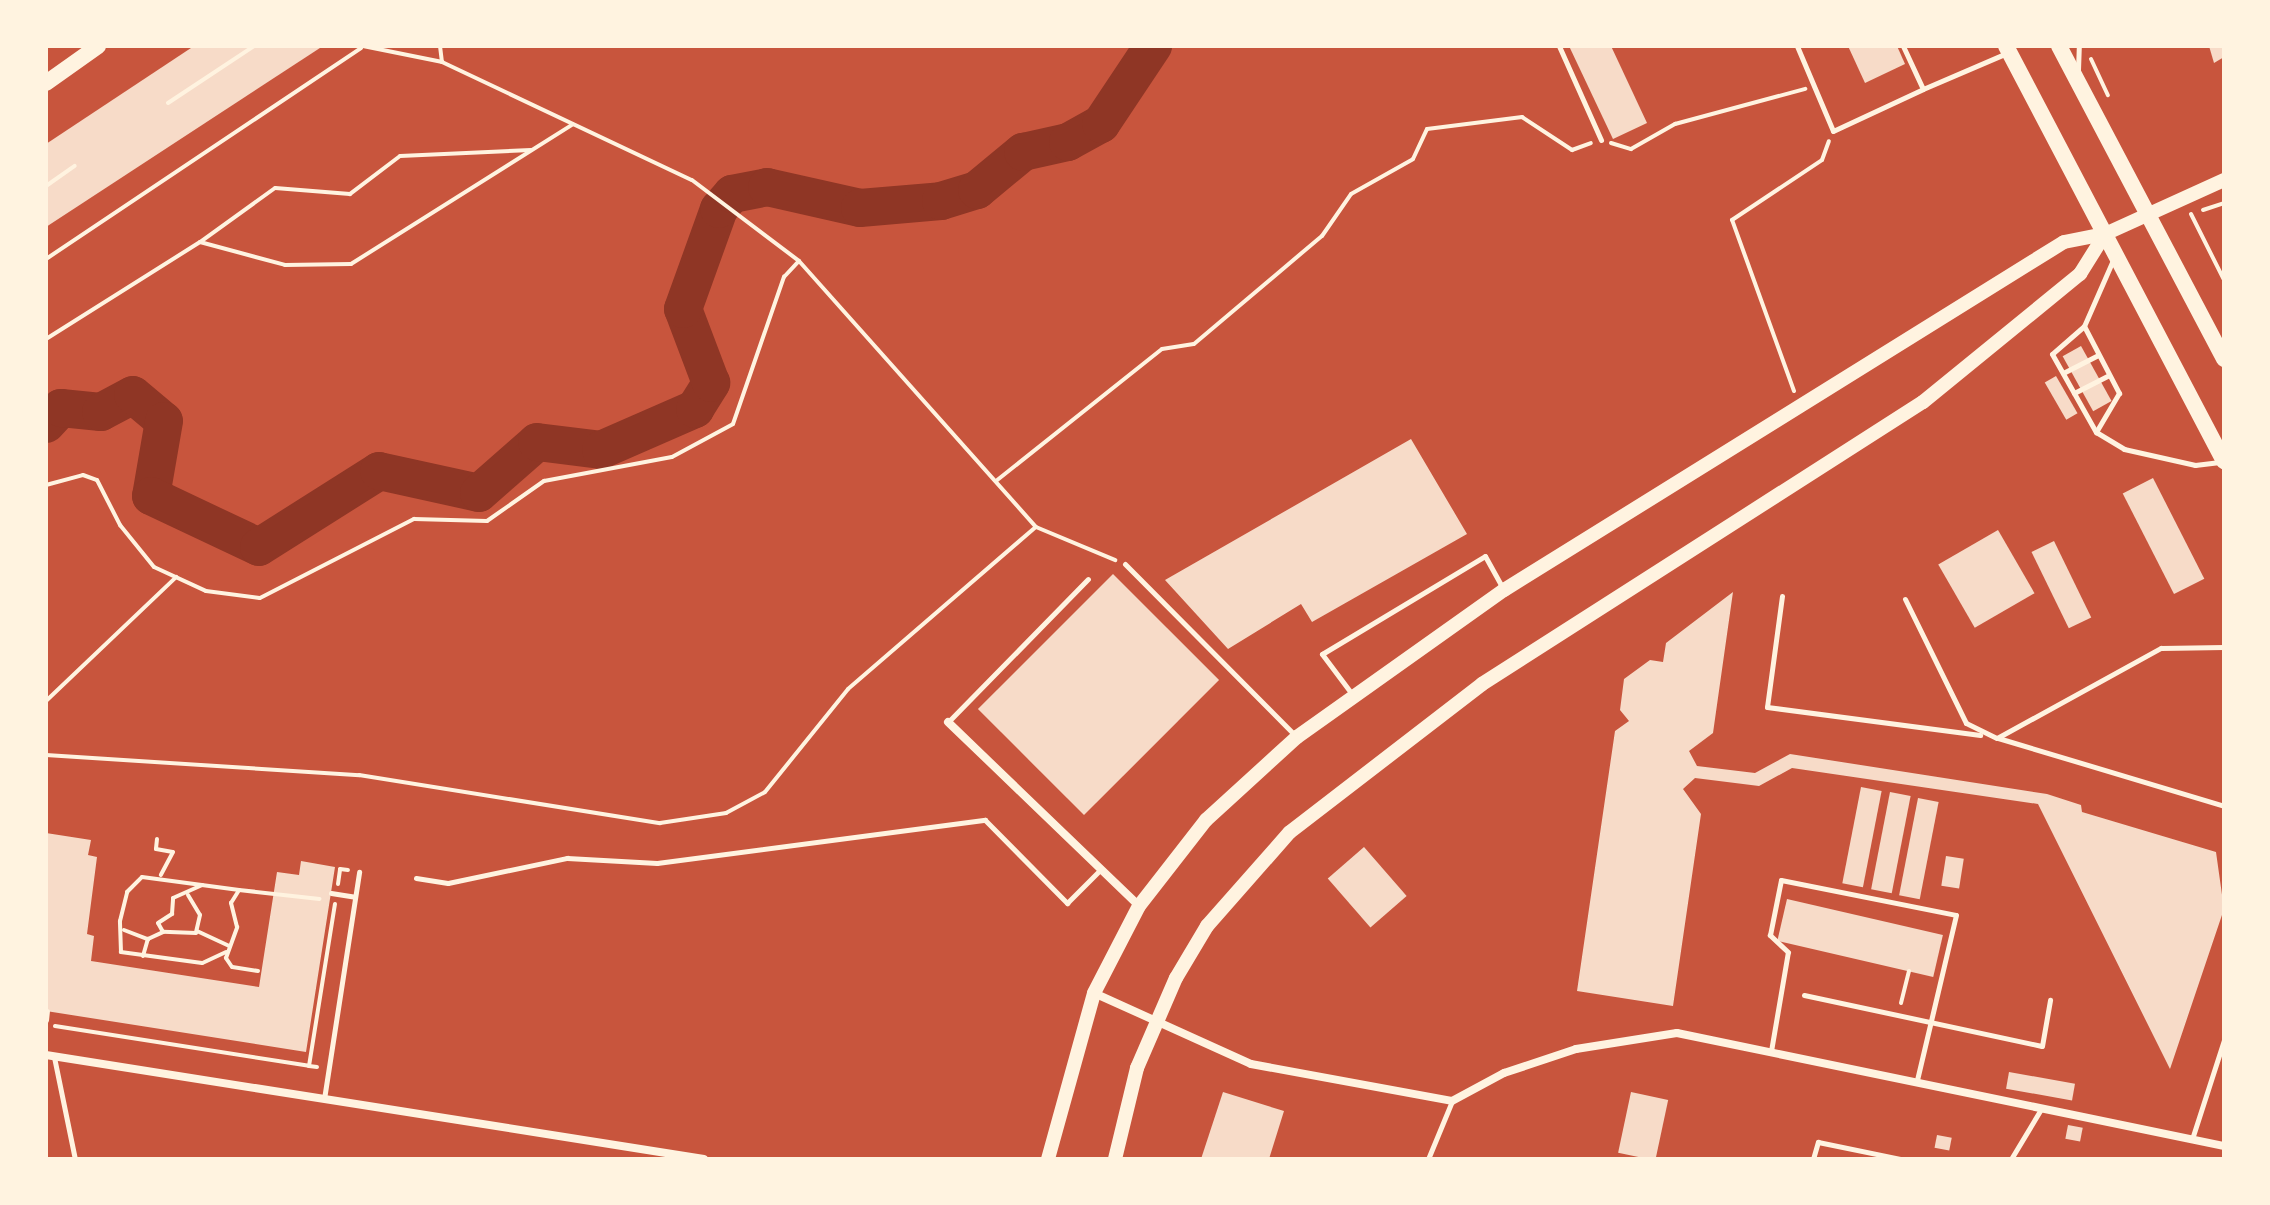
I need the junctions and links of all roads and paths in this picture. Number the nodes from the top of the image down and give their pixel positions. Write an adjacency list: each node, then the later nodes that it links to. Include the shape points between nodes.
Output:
1 (98, 46): 12 (main road)
2 (254, 46): 16 (path)
3 (440, 46): 11 (path)
4 (1559, 46): 19 (lane)
5 (1797, 46): 14 (lane)
6 (1903, 46): 15 (lane)
7 (2059, 46): 13 (main road)
8 (2079, 46): 13 (lane)
9 (362, 47): 11 (path); 29 (path)
10 (2007, 49): 15 (lane); 26 (main road)
11 (442, 62): 17 (path)
12 (46, 83)
13 (2078, 83): 25 (main road)
14 (1814, 86): 18 (lane); 19 (path, via 1675,124 1631,149)
15 (1923, 89): 18 (lane)
16 (168, 103)
17 (573, 124): 20 (path); 30 (path, via 692,180)
18 (1833, 131): 39 (path, via 1822,160 1732,220)
19 (1601, 140): 42 (path, via 1572,150 1522,117 1427,129 1413,159 1351,194 1322,236 1194,344 1162,349)
20 (531, 150): 27 (path, via 400,156 350,194 275,188); 27 (path, via 351,264 285,265)
21 (75, 166): 23 (path)
22 (2224, 180): 25 (street)
23 (46, 186)
24 (2224, 203): 31 (path, via 2191,214)
25 (2149, 213): 26 (street); 35 (main road)
26 (2105, 234): 28 (main road); 39 (street, via 2064,242); 88 (street, via 2080,274 1923,402 1716,528 1353,778 1255,866 1207,926)
27 (200, 242): 33 (path)
28 (2115, 255): 32 (lane); 41 (main road)
29 (46, 259)
30 (799, 261): 42 (path); 46 (path, via 784,277 733,424 672,457 544,481 487,521 414,519 260,598 206,591)
31 (2224, 280)
32 (2084, 326): 34 (lane); 36 (lane, via 2052,354)
33 (46, 339)
34 (2098, 355): 36 (lane); 37 (lane)
35 (2224, 359)
36 (2063, 373): 38 (lane)
37 (2109, 375): 38 (lane); 40 (lane, via 2119,393)
38 (2074, 393): 40 (lane)
39 (1800, 408): 48 (street)
40 (2096, 432): 41 (lane, via 2124,449 2195,465)
41 (2224, 461)
42 (996, 481): 44 (path)
43 (46, 485): 46 (path, via 83,475 97,480 120,525 154,567)
44 (1036, 527): 45 (path); 58 (path, via 848,689 765,792 726,813 660,823 372,776)
45 (1125, 564): 56 (lane)
46 (176, 577): 53 (path)
47 (1088, 579): 54 (lane)
48 (1504, 590): 52 (street); 52 (lane, via 1485,556 1322,654)
49 (1782, 596): 55 (lane, via 1767,707)
50 (1905, 599): 55 (lane, via 1966,723)
51 (2224, 647): 57 (lane, via 2161,648)
52 (1353, 696): 56 (street)
53 (46, 701)
54 (948, 722): 61 (street)
55 (1980, 735): 57 (lane)
56 (1297, 737): 71 (street, via 1206,820)
57 (1997, 738): 59 (lane)
58 (46, 755)
59 (2224, 806)
60 (157, 839): 63 (path, via 156,849 173,852)
61 (1100, 870): 64 (lane, via 1067,903 985,820 657,863 567,858 448,883); 71 (street)
62 (359, 872): 67 (path, via 340,869); 69 (lane)
63 (161, 875): 65 (path); 74 (path, via 132,885)
64 (416, 878)
65 (202, 885): 66 (path); 68 (path)
66 (239, 890): 70 (path); 78 (path, via 231,903 237,927)
67 (334, 894): 69 (lane); 94 (path)
68 (188, 895): 72 (path); 73 (path, via 173,898)
69 (355, 897): 95 (lane)
70 (330, 901)
71 (1139, 906): 83 (street)
72 (189, 907): 73 (path); 75 (path, via 200,915)
73 (174, 910): 76 (path, via 158,923)
74 (124, 930): 77 (path); 80 (path, via 121,952)
75 (197, 931): 76 (path); 78 (path)
76 (163, 932): 77 (path)
77 (148, 939): 80 (path)
78 (229, 946): 79 (path)
79 (226, 952): 80 (path, via 202,963); 81 (path, via 232,967)
80 (143, 956)
81 (258, 971)
82 (1909, 971): 87 (path)
83 (1094, 993): 88 (street); 105 (street)
84 (1804, 995): 87 (lane)
85 (2050, 1000): 90 (lane, via 2042,1046)
86 (47, 1011): 89 (lane)
87 (1897, 1017): 90 (lane)
88 (1156, 1020): 98 (street, via 1251,1064); 106 (street)
89 (46, 1022): 94 (path)
90 (1930, 1024): 92 (lane, via 1956,915 1781,880 1770,935 1788,952); 96 (lane)
91 (2224, 1040): 100 (lane)
92 (1771, 1051): 96 (street); 98 (street, via 1677,1033 1632,1037 1504,1073)
93 (50, 1056): 97 (street); 103 (lane)
94 (309, 1066): 95 (path)
95 (328, 1069): 97 (lane)
96 (1917, 1080): 99 (street)
97 (324, 1099): 102 (street)
98 (1452, 1101): 107 (lane)
99 (2042, 1108): 100 (street); 110 (lane)
100 (2192, 1139): 101 (street)
101 (2224, 1146)
102 (676, 1157): 104 (street)
103 (75, 1159)
104 (704, 1159)
105 (1048, 1159)
106 (1115, 1159)
107 (1428, 1159)
108 (1813, 1159): 109 (lane, via 1818,1142)
109 (1901, 1159)
110 (2011, 1159)

